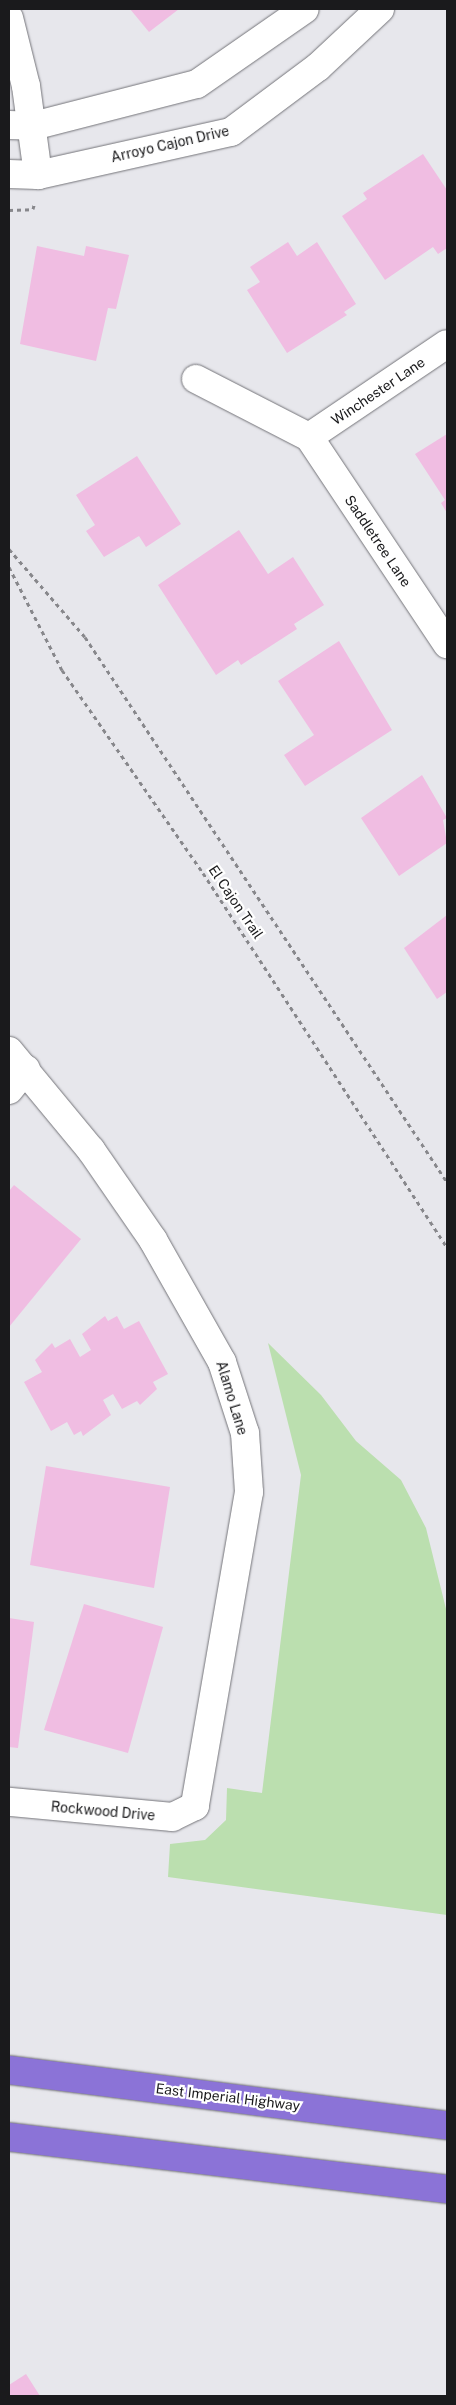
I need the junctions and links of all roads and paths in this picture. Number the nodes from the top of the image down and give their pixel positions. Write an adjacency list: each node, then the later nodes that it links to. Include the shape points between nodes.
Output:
1 (305, 9): 4 (street, via 197,84)
2 (380, 9): 6 (street, Arroyo Cajon Drive, via 318,67 231,132)
3 (9, 18): 4 (street)
4 (21, 125): 6 (street)
5 (9, 174): 6 (street, Arroyo Cajon Drive)
6 (38, 174)
7 (447, 344): 9 (street, Winchester Lane)
8 (196, 379): 9 (street)
9 (310, 437): 12 (street, Saddletree Lane)
10 (9, 549): 15 (path, El Cajon Trail, via 85,637)
11 (9, 567): 16 (path, El Cajon Trail, via 62,670 203,873)
12 (447, 644)
13 (17, 1060): 14 (street); 18 (street, Alamo Lane, via 91,1150 153,1240 222,1362 245,1433 249,1492)
14 (9, 1090)
15 (447, 1182)
16 (447, 1248)
17 (9, 1802): 18 (street, Rockwood Drive, via 172,1817)
18 (195, 1806)
19 (9, 2062): 21 (highway)
20 (9, 2070): 21 (highway, East Imperial Highway)
21 (90, 2080): 22 (highway, East Imperial Highway)
22 (447, 2125)
23 (9, 2137): 25 (highway)
24 (9, 2143): 25 (highway)
25 (98, 2148): 26 (highway)
26 (447, 2189)

